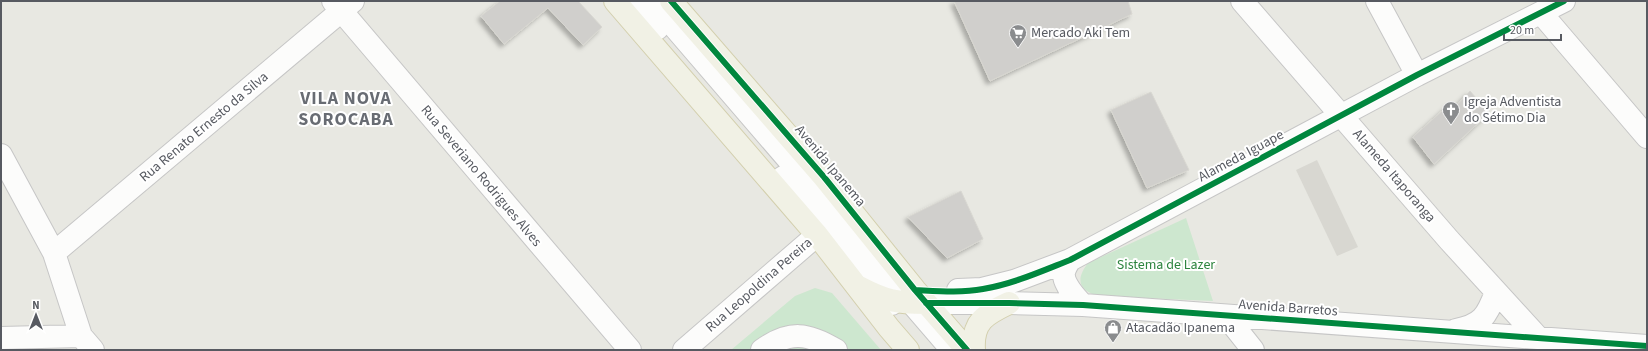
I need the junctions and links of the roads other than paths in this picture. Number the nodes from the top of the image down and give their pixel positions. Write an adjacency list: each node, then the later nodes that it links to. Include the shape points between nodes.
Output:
1 (615, 1): 14 (main road)
2 (633, 1): 20 (street)
3 (652, 1): 19 (street)
4 (671, 1): 19 (main road, Avenida Ipanema, via 819,172)
5 (1242, 1): 11 (street, Alameda Itaporanga)
6 (1377, 1): 10 (street)
7 (1564, 1): 9 (street, Alameda Iguape)
8 (343, 4): 15 (street, Rua Renato Ernesto da Silva); 31 (street, Rua Severiano Rodrigues Alves)
9 (1541, 13): 10 (street, Alameda Iguape); 12 (street)
10 (1417, 75): 11 (street, Alameda Iguape)
11 (1343, 116): 16 (street, Alameda Iguape); 18 (street, Alameda Itaporanga)
12 (1647, 137)
13 (1, 155): 15 (street)
14 (817, 235): 17 (main road); 32 (street, Rua Leopoldina Pereira)
15 (54, 253): 27 (street)
16 (1070, 260): 19 (street, Alameda Iguape, via 1014,281); 22 (street, via 1064,272 1065,281)
17 (855, 284): 20 (main road); 35 (main road)
18 (1496, 292): 25 (street, Avenida Barretos, via 1482,320 1466,328); 28 (street, Alameda Itaporanga)
19 (918, 299): 20 (main road, via 901,303); 21 (street, Avenida Barretos); 37 (street); 38 (main road, Avenida Ipanema)
20 (889, 300): 36 (street)
21 (1009, 303): 22 (street, Avenida Barretos); 39 (main road, via 983,318 974,336)
22 (1083, 305): 23 (street, Avenida Barretos)
23 (1226, 316): 24 (street, Avenida Barretos); 40 (street)
24 (1268, 319): 25 (street, Avenida Barretos); 40 (street, via 1257,331)
25 (1441, 332): 28 (street, Avenida Barretos)
26 (1, 338): 27 (street)
27 (87, 343)
28 (1544, 344): 29 (street, Avenida Barretos)
29 (1583, 346): 30 (street, Avenida Barretos)
30 (1647, 346)
31 (630, 350)
32 (684, 350)
33 (762, 350): 34 (street, via 772,343 797,335 821,341)
34 (836, 350)
35 (908, 350)
36 (931, 350)
37 (952, 350)
38 (967, 350)
39 (974, 350)
40 (1254, 350)

